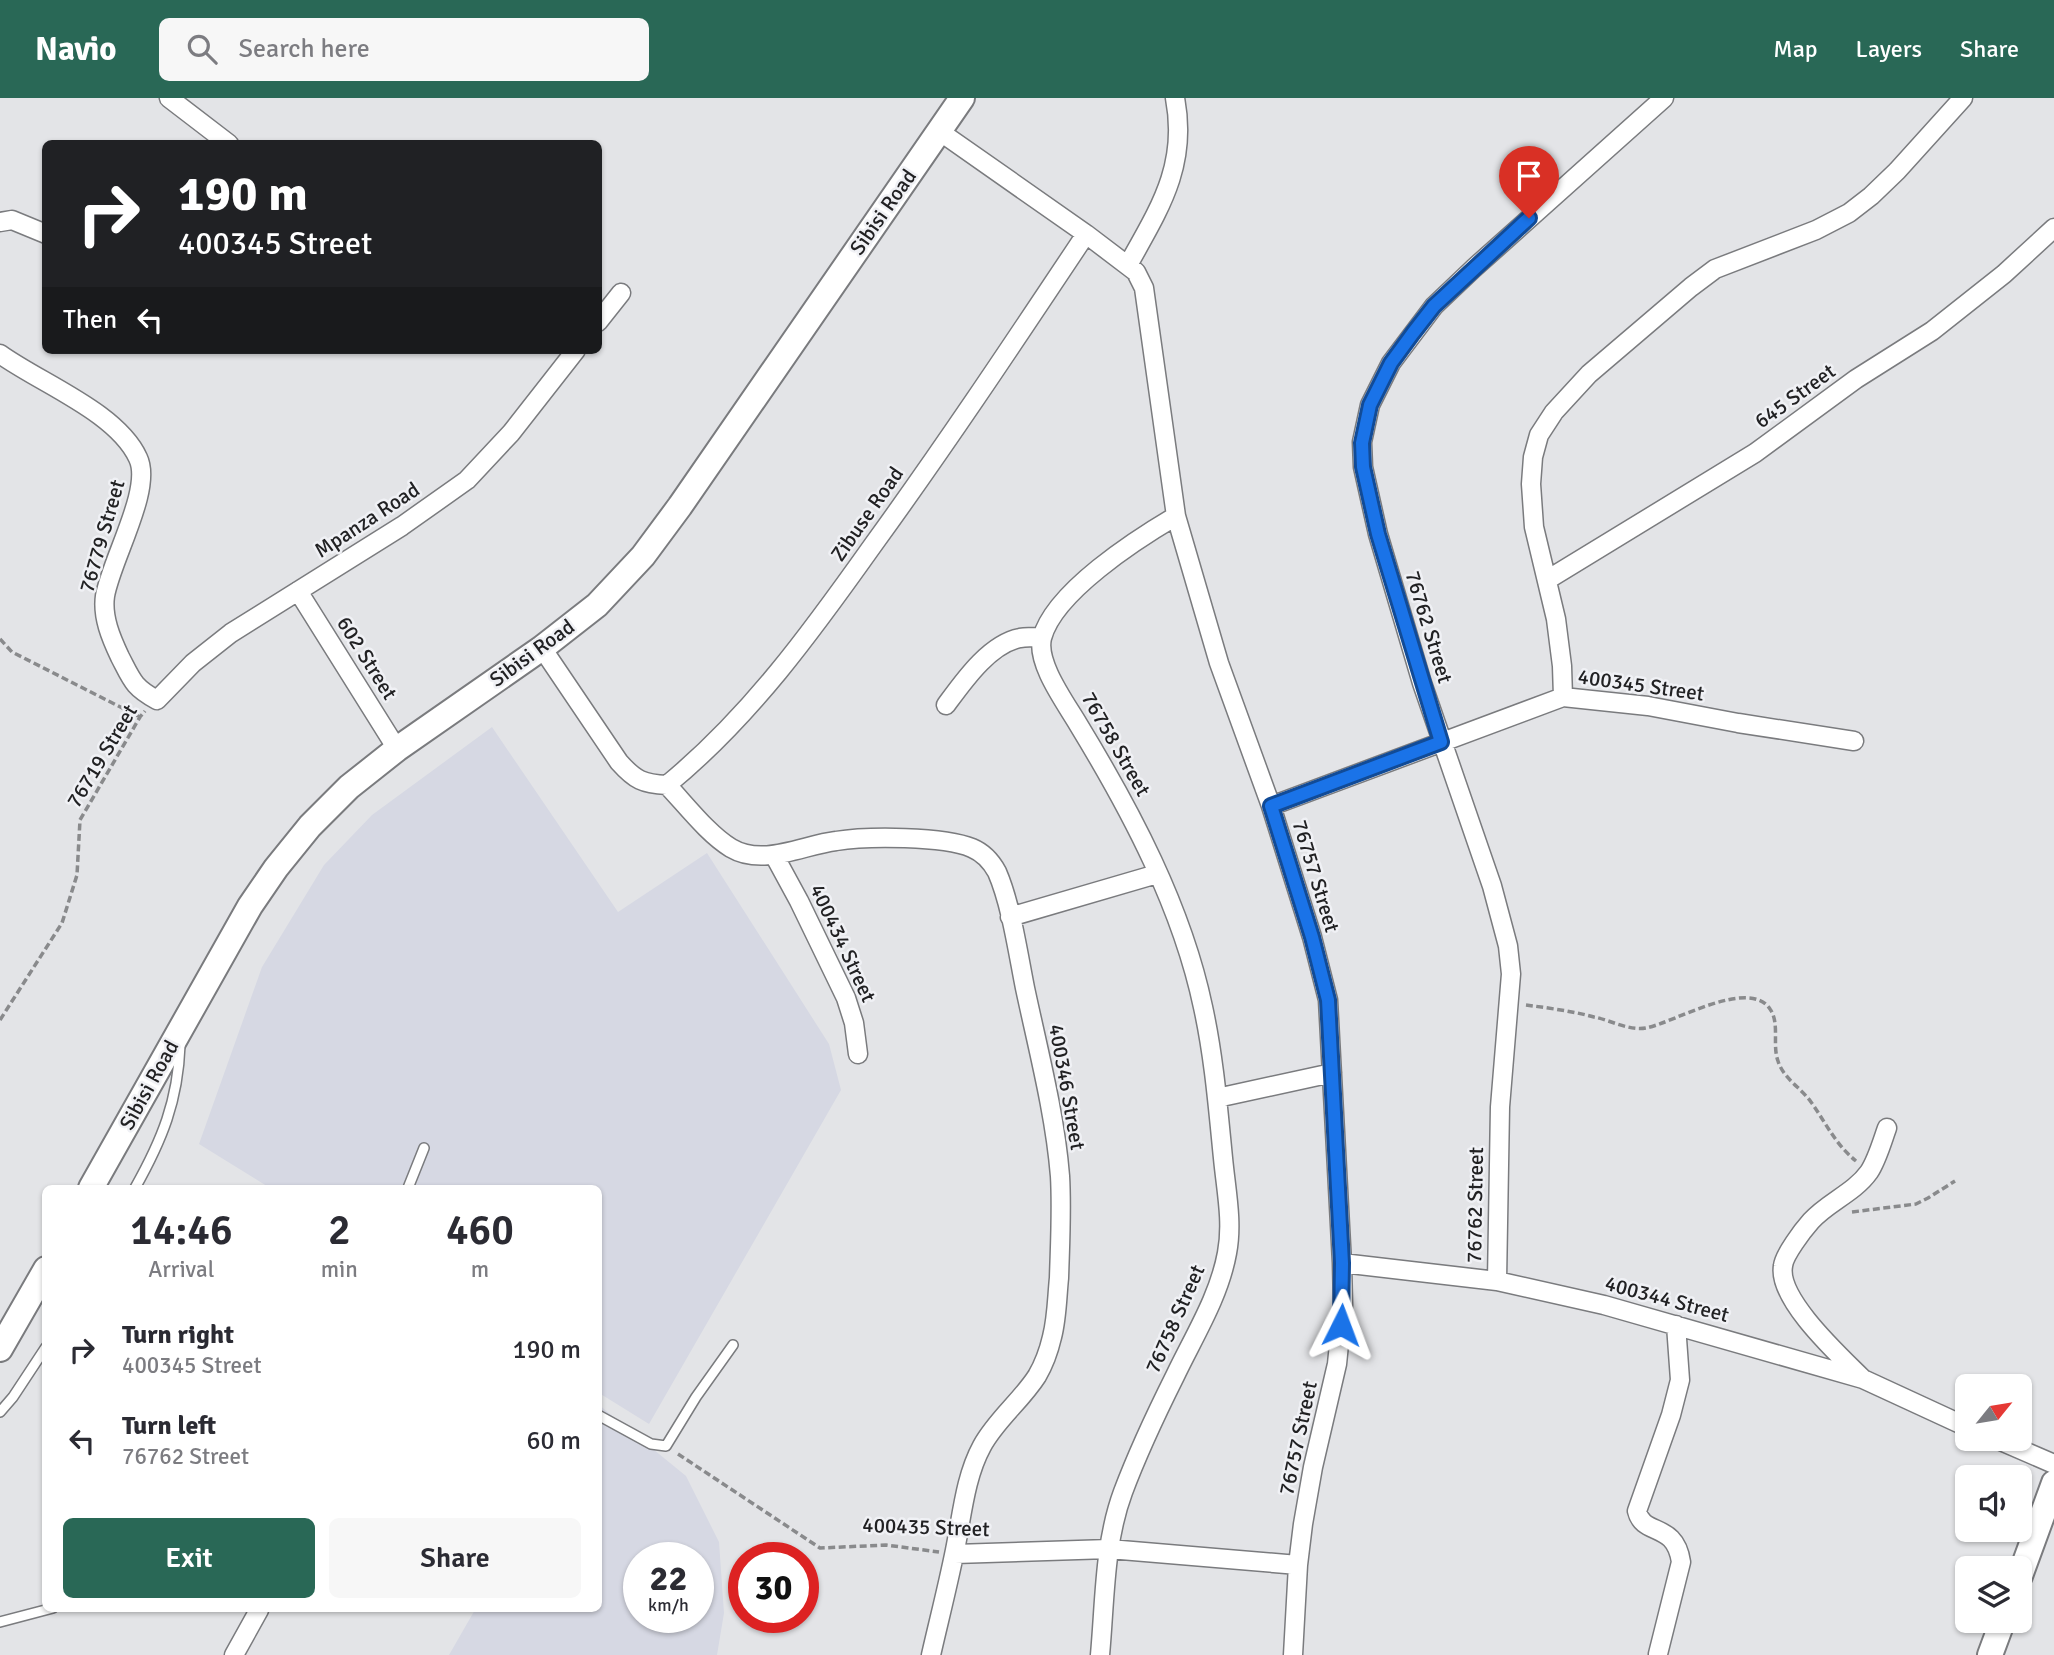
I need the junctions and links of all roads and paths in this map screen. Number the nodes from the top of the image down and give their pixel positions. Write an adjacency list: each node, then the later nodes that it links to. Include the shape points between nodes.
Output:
1 (169, 98): 7 (street)
2 (962, 98): 6 (street, Sibisi Road)
3 (1175, 98): 12 (street, via 1176,163 1165,197)
4 (1664, 98): 28 (street, 76762 Street, via 1434,306 1391,363 1370,405 1362,443 1363,467 1378,534)
5 (1963, 98): 18 (street, via 1897,171 1849,213 1715,269 1589,374 1554,412 1539,435 1531,484 1534,527)
6 (939, 131): 11 (street); 22 (street, Sibisi Road, via 643,556 597,605)
7 (224, 140)
8 (0, 222): 10 (street, via 12,220)
9 (2054, 228): 18 (street, 645 Street, via 1932,331 1856,379 1755,453)
10 (42, 232)
11 (1086, 234): 12 (street, 76757 Street); 30 (street, Zibuse Road, via 971,407 817,624 746,710 702,757)
12 (1128, 265): 17 (street, 76757 Street, via 1141,281 1147,302)
13 (621, 293): 14 (street)
14 (602, 317)
15 (0, 354): 24 (street, 76779 Street, via 80,401 131,446 140,461 138,500 105,597 107,626 132,680)
16 (573, 354): 19 (street, Mpanza Road, via 467,480)
17 (1176, 516): 20 (street, via 1096,570 1062,604); 31 (street, 76757 Street, via 1219,663)
18 (1547, 580): 23 (street, via 1556,619)
19 (298, 591): 24 (street, Mpanza Road, via 193,663); 29 (street, 602 Street)
20 (1042, 637): 25 (street, via 1017,639 993,651); 33 (street, 76758 Street, via 1051,677 1130,812)
21 (0, 639): 26 (path, via 12,652)
22 (542, 648): 29 (street, Sibisi Road); 30 (street, via 630,775 650,785)
23 (1563, 696): 27 (street, 400345 Street); 28 (street, 400345 Street)
24 (157, 700): 26 (path, 76719 Street)
25 (946, 705)
26 (140, 717): 36 (path, 76719 Street, via 80,820 77,875 62,923)
27 (1854, 741)
28 (1441, 742): 31 (street, 400345 Street); 35 (street, 76762 Street, via 1501,914 1511,974)
29 (397, 749): 37 (street, Sibisi Road, via 349,787 276,868)
30 (667, 785): 32 (street, 400346 Street, via 730,847 752,855)
31 (1271, 806): 39 (street, 76757 Street, via 1328,1000)
32 (774, 855): 34 (street, 400346 Street, via 840,840 951,842 987,856); 38 (street, 400434 Street, via 846,999 855,1023)
33 (1157, 874): 34 (street); 40 (street, 76758 Street, via 1191,956)
34 (1010, 918): 65 (street, 400346 Street, via 1046,1084 1060,1176 1057,1309 1048,1353 1037,1375 997,1423 970,1475)
35 (1510, 1003): 43 (path, via 1645,1028 1735,997 1761,1001 1772,1013 1782,1069 1844,1151); 51 (street, 76762 Street, via 1500,1107)
36 (0, 1020)
37 (180, 1030): 45 (street, Sibisi Road); 46 (lane, via 179,1076 171,1110)
38 (858, 1054)
39 (1332, 1073): 40 (street); 49 (street, 76757 Street)
40 (1217, 1098): 64 (street, 76758 Street, via 1229,1225 1221,1279 1149,1429 1122,1496)
41 (1887, 1128): 43 (street)
42 (424, 1148): 47 (lane)
43 (1869, 1172): 56 (street, via 1812,1220 1782,1269 1787,1290 1807,1320)
44 (1955, 1181): 48 (path, via 1916,1203)
45 (93, 1185)
46 (137, 1185)
47 (409, 1185)
48 (1847, 1213)
49 (1342, 1263): 51 (street, 400344 Street); 67 (street, 76757 Street, via 1337,1364 1313,1467)
50 (42, 1276): 54 (street)
51 (1497, 1281): 52 (street, 400344 Street)
52 (1676, 1325): 56 (street, 400344 Street); 72 (street, via 1679,1380 1637,1511 1642,1522 1671,1537 1681,1562)
53 (733, 1345): 60 (lane)
54 (0, 1349)
55 (42, 1353): 57 (lane)
56 (1863, 1379): 59 (street, 400344 Street)
57 (0, 1412)
58 (603, 1418): 60 (lane, via 650,1444)
59 (1955, 1421)
60 (666, 1446): 65 (path, 400435 Street, via 820,1548 886,1545)
61 (2024, 1451): 62 (street)
62 (2054, 1464)
63 (2054, 1483): 66 (street)
64 (1110, 1549): 65 (street, 400435 Street); 67 (street, 400435 Street); 75 (street, 76758 Street)
65 (955, 1554): 74 (street, 400346 Street)
66 (2027, 1556)
67 (1298, 1565): 76 (street, 76757 Street)
68 (42, 1611): 70 (lane)
69 (258, 1612): 73 (street)
70 (0, 1622)
71 (1998, 1633): 77 (street)
72 (1658, 1654)
73 (234, 1655)
74 (931, 1655)
75 (1100, 1655)
76 (1293, 1655)
77 (1990, 1655)

